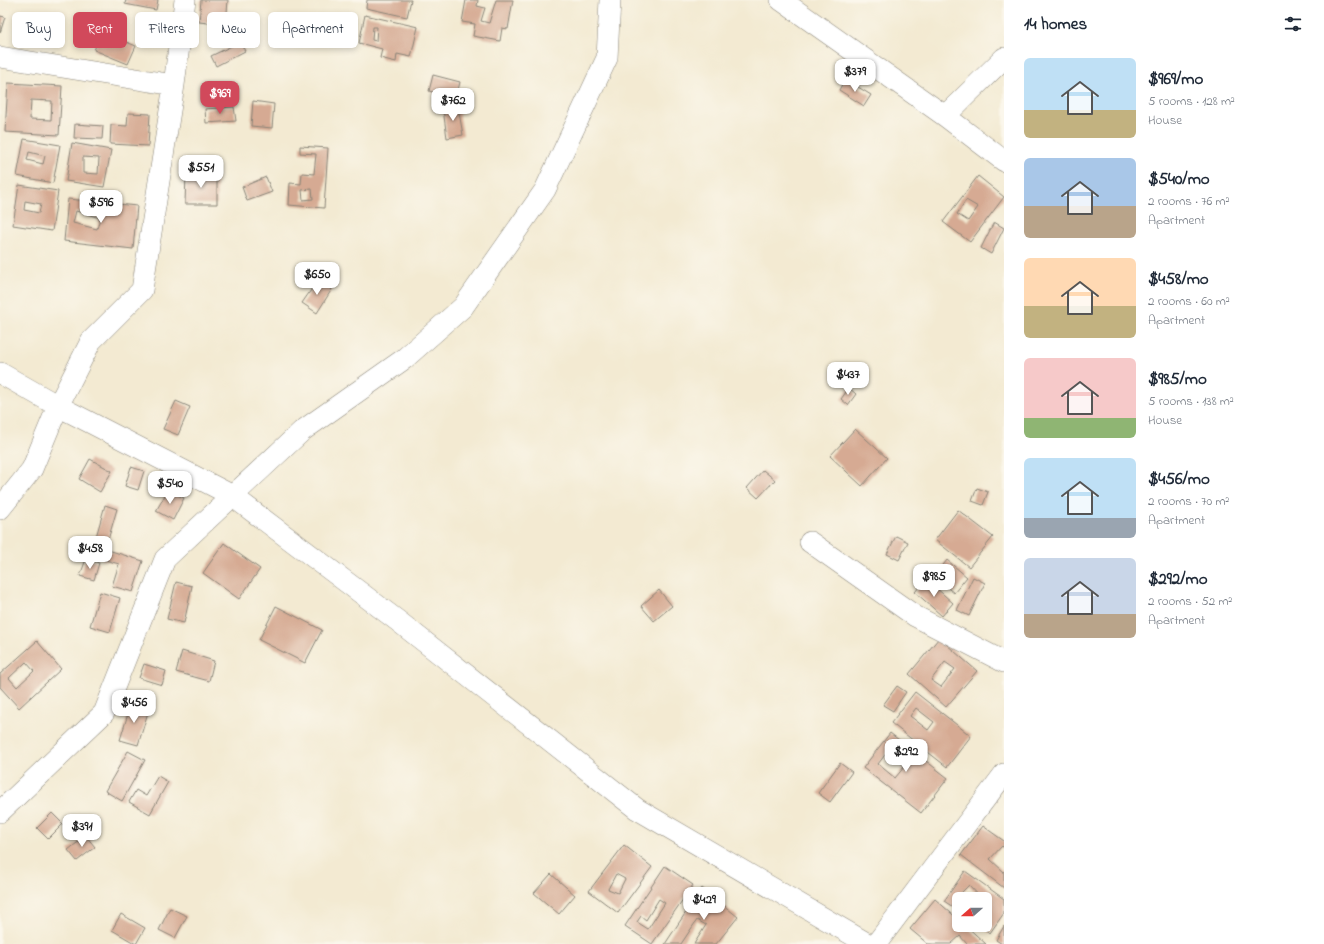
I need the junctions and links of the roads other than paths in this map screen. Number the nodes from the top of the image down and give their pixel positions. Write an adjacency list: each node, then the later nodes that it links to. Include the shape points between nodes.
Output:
1 (185, 0): 6 (street)
2 (610, 0): 11 (street, via 607,58 545,190 463,307 404,359 302,431)
3 (781, 0): 7 (street)
4 (0, 57): 6 (street)
5 (1004, 58): 7 (street)
6 (174, 85): 10 (street, via 142,290 91,341)
7 (945, 116): 8 (street)
8 (1004, 161)
9 (0, 372): 10 (street)
10 (58, 406): 11 (street); 12 (street, via 32,469)
11 (231, 495): 16 (street, via 165,559 104,713); 17 (street, via 398,621 637,809)
12 (0, 508)
13 (810, 542): 14 (street, via 915,616)
14 (1004, 662)
15 (1004, 774): 18 (street)
16 (0, 812)
17 (868, 944)
18 (876, 944)

